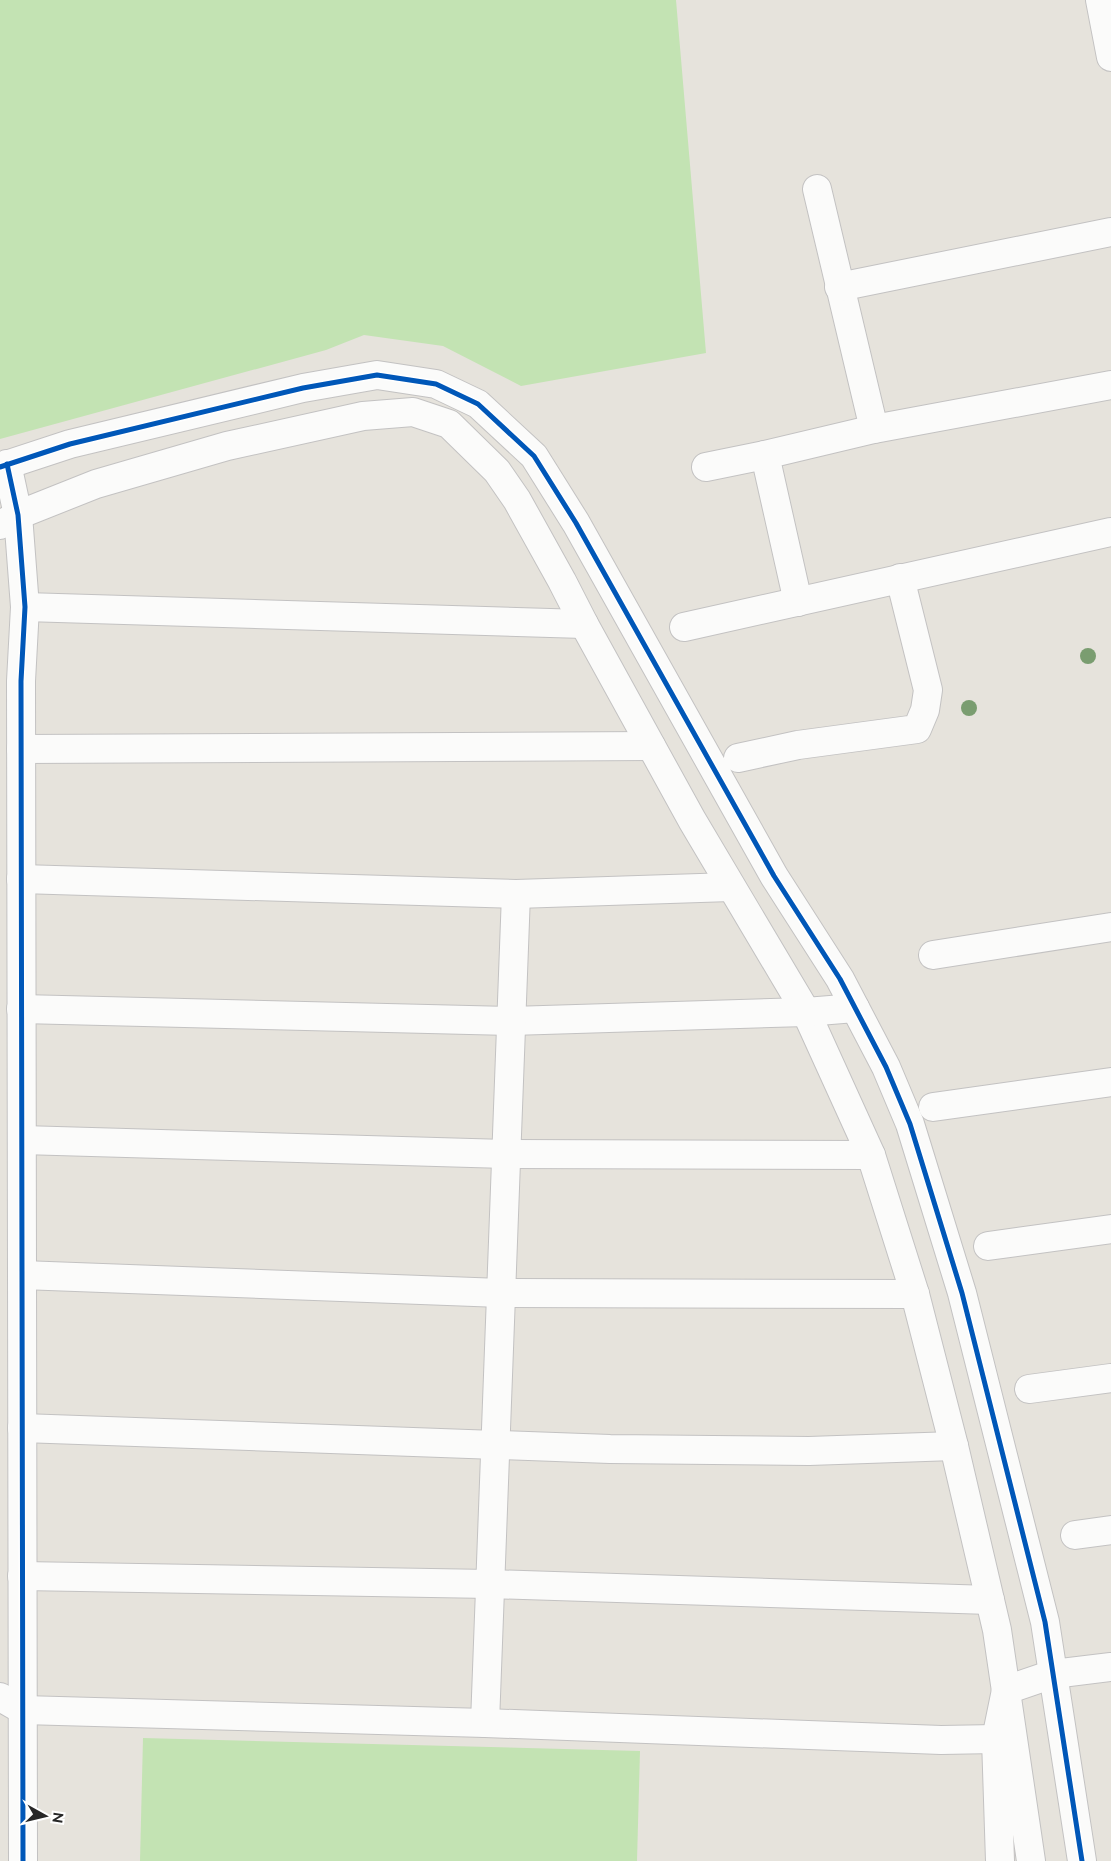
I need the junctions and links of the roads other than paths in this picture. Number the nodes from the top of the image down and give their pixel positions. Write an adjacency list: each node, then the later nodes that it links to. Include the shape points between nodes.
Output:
1 (1100, 0): 2 (street)
2 (1111, 57)
3 (817, 189): 5 (street)
4 (1111, 232): 5 (street)
5 (840, 287): 7 (street)
6 (1111, 385): 7 (street)
7 (874, 429): 8 (street)
8 (765, 455): 10 (street); 14 (street)
9 (4, 465): 11 (street); 26 (street, via 70,444 303,388 377,375 436,384 478,404 534,456 576,523 774,876 840,979)
10 (706, 467)
11 (9, 520): 15 (street); 16 (street, via 96,484 227,446 363,416 413,412 449,424 498,470)
12 (1111, 532): 13 (street)
13 (900, 578): 14 (street); 20 (street, via 928,690 925,710 917,729 798,745)
14 (798, 602): 17 (street)
15 (25, 607): 16 (street); 19 (street)
16 (584, 624): 18 (street)
17 (684, 627)
18 (651, 746): 19 (street); 22 (street)
19 (21, 749): 21 (street)
20 (738, 758)
21 (21, 879): 23 (street); 27 (street)
22 (731, 887): 23 (street); 28 (street)
23 (516, 894): 29 (street)
24 (1111, 928): 25 (street)
25 (933, 955)
26 (854, 1008): 28 (street); 52 (street, via 886,1067 910,1124 962,1293 1045,1622)
27 (21, 1009): 29 (street); 32 (street)
28 (806, 1012): 29 (street); 34 (street)
29 (511, 1021): 33 (street)
30 (1111, 1082): 31 (street)
31 (933, 1107)
32 (14, 1123): 33 (street); 37 (street)
33 (506, 1154): 34 (street); 38 (street)
34 (871, 1155): 39 (street)
35 (1111, 1229): 36 (street)
36 (988, 1246)
37 (22, 1275): 38 (street); 42 (street)
38 (501, 1293): 39 (street); 43 (street)
39 (915, 1294): 44 (street)
40 (1111, 1378): 41 (street)
41 (1029, 1389)
42 (22, 1428): 43 (street); 45 (street)
43 (495, 1446): 44 (street, via 809,1451); 49 (street)
44 (954, 1446): 50 (street)
45 (11, 1529): 48 (street)
46 (1111, 1530): 47 (street)
47 (1075, 1536)
48 (22, 1576): 49 (street); 54 (street)
49 (490, 1584): 50 (street); 55 (street)
50 (990, 1600): 53 (street)
51 (1111, 1667): 52 (street)
52 (1053, 1674): 53 (street); 60 (street)
53 (1006, 1690): 56 (street); 59 (street)
54 (11, 1703): 55 (street); 57 (street)
55 (485, 1723): 56 (street, via 941,1740)
56 (996, 1739): 58 (street)
57 (23, 1861)
58 (1000, 1861)
59 (1031, 1861)
60 (1082, 1861)

